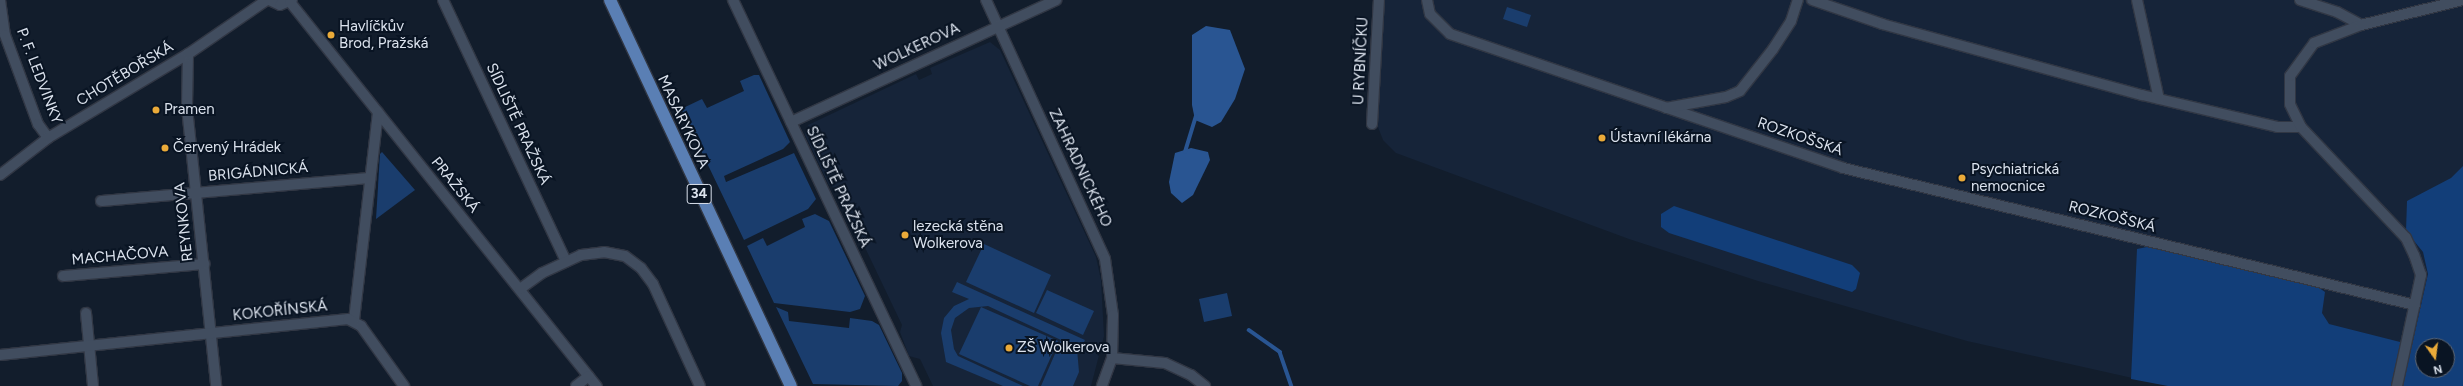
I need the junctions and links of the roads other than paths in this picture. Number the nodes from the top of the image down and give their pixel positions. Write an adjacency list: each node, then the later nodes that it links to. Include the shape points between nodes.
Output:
1 (0, 0): 18 (street, P. F. LEDVINKY)
2 (268, 0): 15 (street, via 280,5); 19 (street, CHOTĚBOŘSKÁ)
3 (443, 0): 31 (street, SÍDLIŠTĚ PRAŽSKÁ)
4 (610, 0): 49 (main road, MASARYKOVA / 34)
5 (733, 0): 23 (street, SÍDLIŠTĚ PRAŽSKÁ)
6 (986, 0): 17 (street, ZAHRADNICKÉHO)
7 (1056, 0): 17 (street, WOLKEROVA)
8 (1379, 0): 24 (street, U RYBNÍČKU)
9 (1427, 0): 21 (street, ROZKOŠSKÁ, via 1430,14 1450,34)
10 (1798, 0): 21 (street, ROZKOŠSKÁ, via 1791,21 1740,91 1726,97)
11 (1812, 0): 20 (street, via 1882,24)
12 (2138, 0): 20 (street)
13 (2300, 0): 16 (street, via 2337,12)
14 (2463, 0): 16 (street)
15 (291, 1): 22 (street, PRAŽSKÁ)
16 (2361, 25): 25 (street, via 2314,43 2300,59 2290,76 2290,104)
17 (998, 26): 23 (street, WOLKEROVA); 41 (street, ZAHRADNICKÉHO, via 1105,260 1113,315)
18 (2, 36): 26 (street, P. F. LEDVINKY, via 38,124)
19 (188, 54): 26 (street, CHOTĚBOŘSKÁ); 29 (street, REYNKOVA, via 187,108)
20 (2159, 99): 25 (street, via 2278,127)
21 (1666, 108): 35 (street, ROZKOŠSKÁ, via 1843,168)
22 (378, 112): 28 (street); 34 (street, PRAŽSKÁ)
23 (791, 122): 50 (street, SÍDLIŠTĚ PRAŽSKÁ)
24 (1372, 124)
25 (2301, 126): 35 (street, via 2406,238 2421,275)
26 (48, 138): 27 (street, CHOTĚBOŘSKÁ)
27 (0, 175)
28 (370, 178): 29 (street, BRIGÁDNICKÁ); 37 (street)
29 (196, 192): 30 (street, BRIGÁDNICKÁ); 32 (street, REYNKOVA)
30 (101, 201)
31 (566, 261): 34 (street); 48 (street, via 604,252 625,256 641,268)
32 (204, 264): 33 (street, MACHAČOVA); 38 (street, REYNKOVA)
33 (63, 276)
34 (520, 289): 42 (street, PRAŽSKÁ)
35 (2416, 305): 53 (street)
36 (86, 313): 39 (street)
37 (354, 320): 38 (street, KOKOŘÍNSKÁ); 45 (street)
38 (212, 334): 39 (street, KOKOŘÍNSKÁ); 44 (street, REYNKOVA)
39 (89, 345): 40 (street, KOKOŘÍNSKÁ); 43 (street)
40 (0, 355)
41 (1112, 358): 51 (street, ZAHRADNICKÉHO); 52 (street, via 1165,363 1191,375)
42 (589, 376): 46 (street); 47 (street, PRAŽSKÁ)
43 (93, 386)
44 (216, 386)
45 (404, 386)
46 (576, 386)
47 (596, 386)
48 (700, 386)
49 (791, 386)
50 (916, 386)
51 (1102, 386)
52 (1205, 386)
53 (2397, 386)

